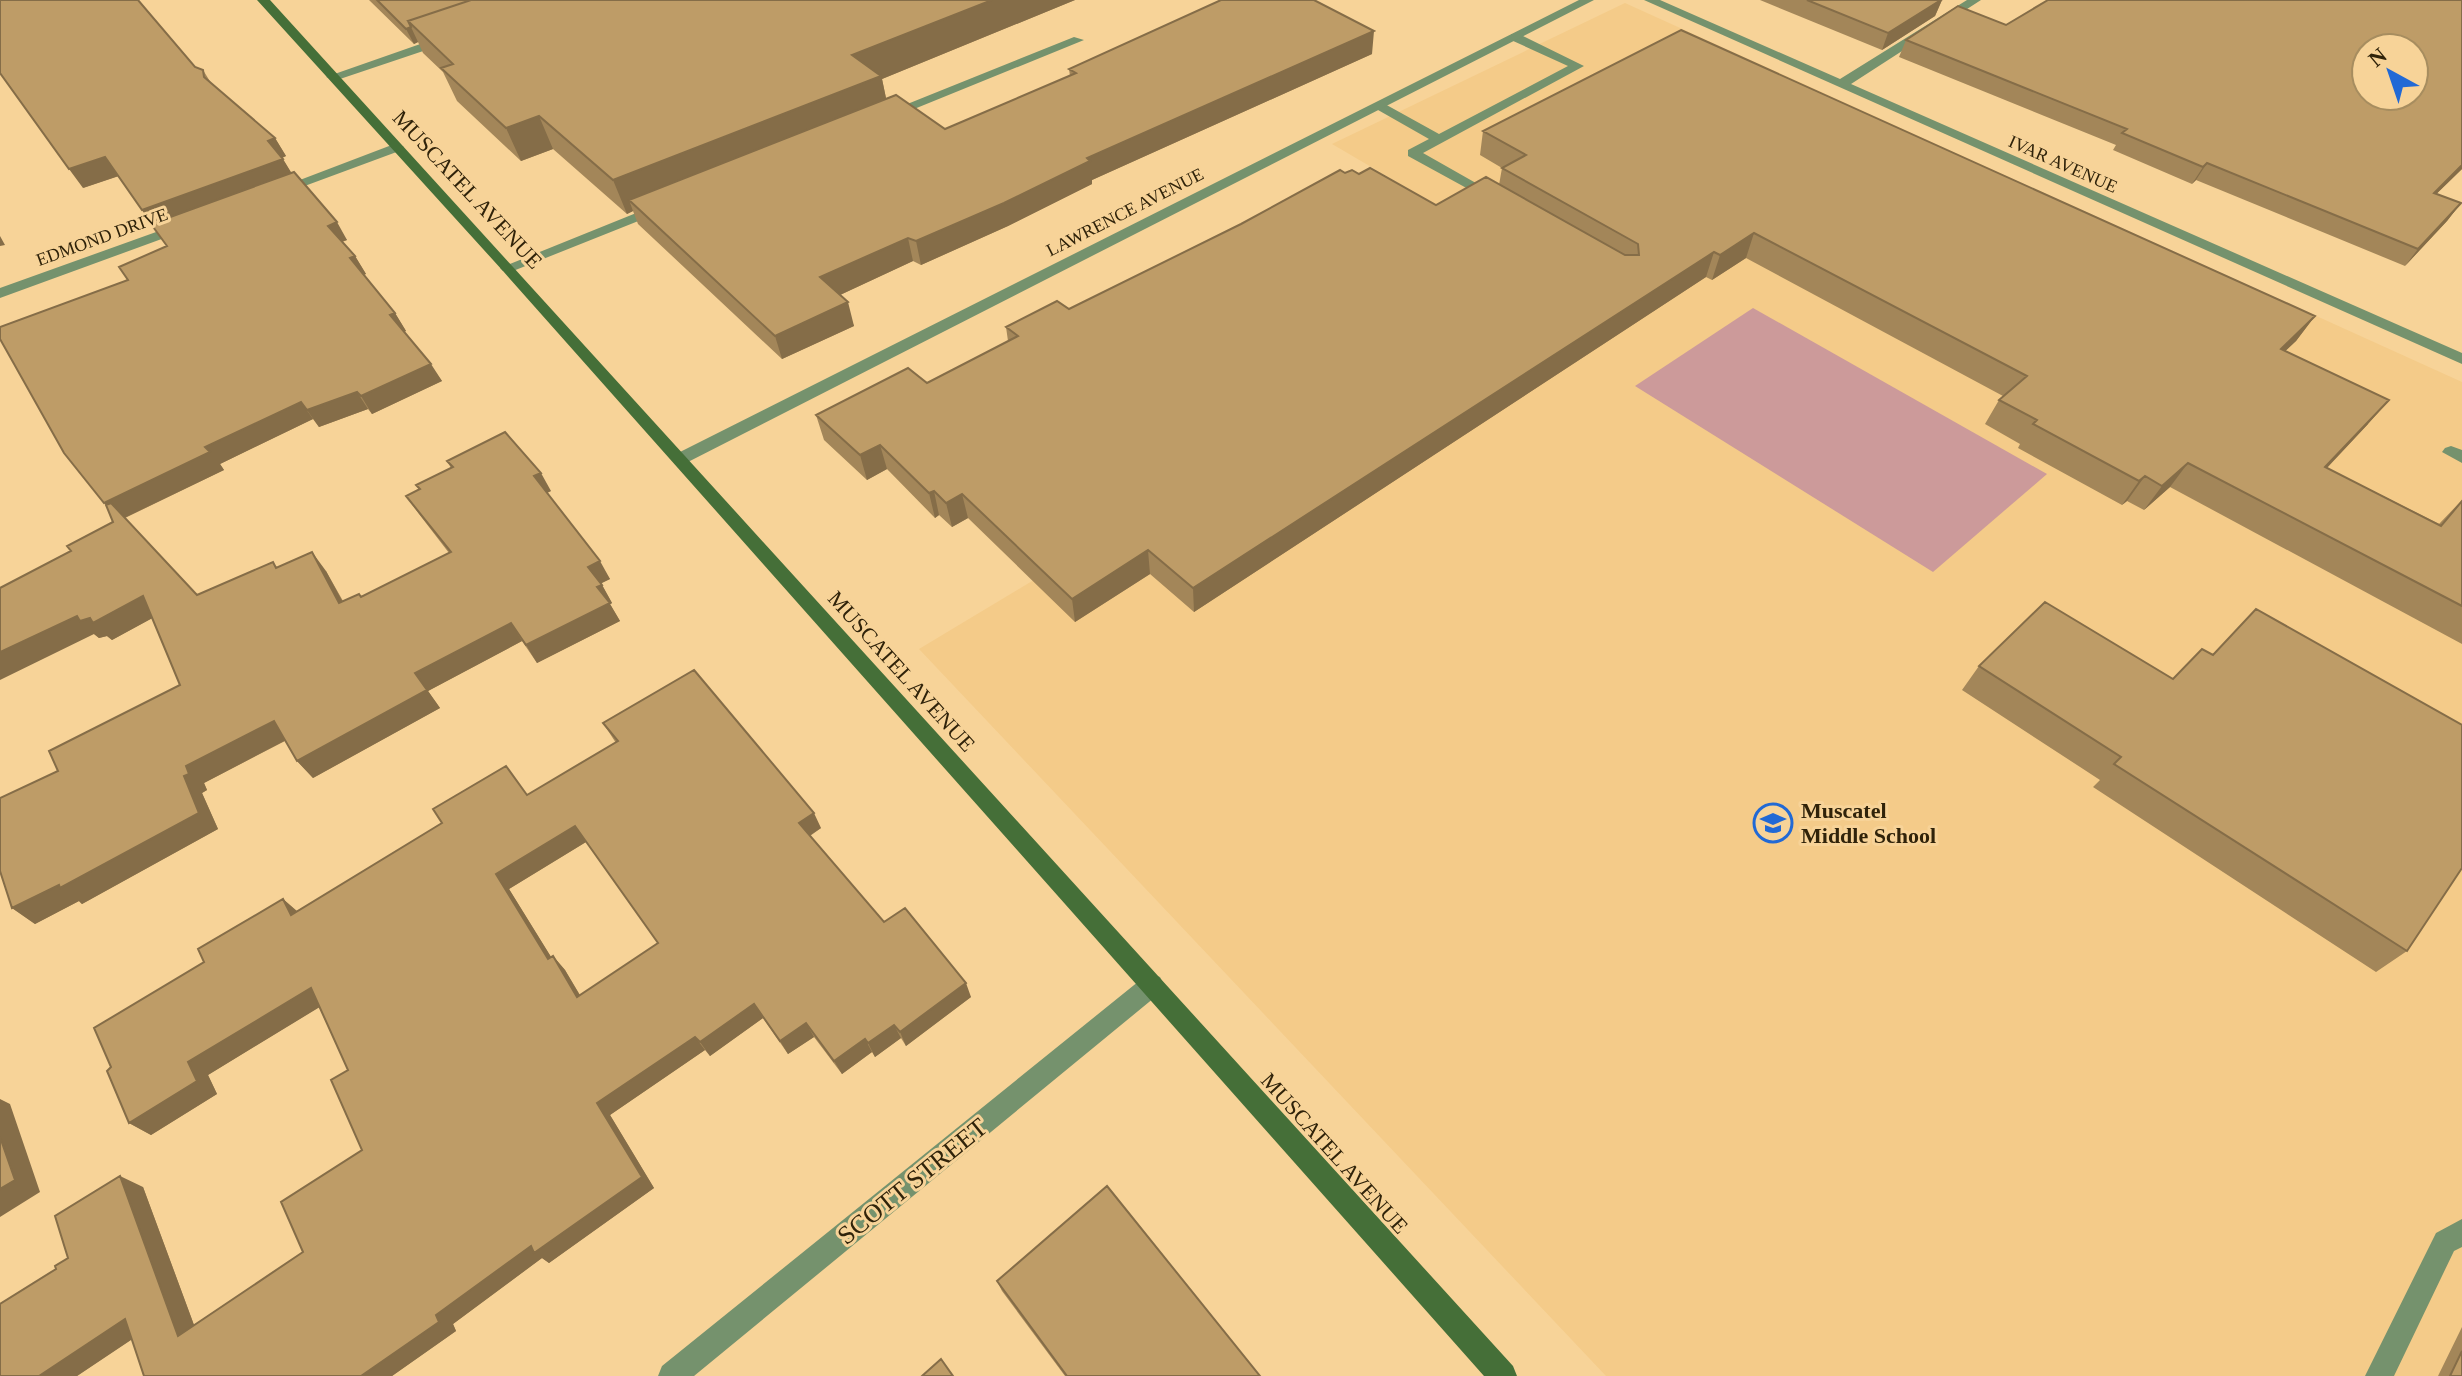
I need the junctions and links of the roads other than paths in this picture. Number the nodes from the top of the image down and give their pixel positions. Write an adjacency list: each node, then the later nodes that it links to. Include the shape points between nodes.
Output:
1 (263, 0): 8 (street, MUSCATEL AVENUE)
2 (1588, 0): 6 (street, LAWRENCE AVENUE)
3 (1650, 0): 9 (street, IVAR AVENUE)
4 (1975, 0): 9 (street)
5 (461, 34): 8 (street)
6 (1515, 37): 10 (street, LAWRENCE AVENUE); 12 (street, via 1578,66)
7 (1078, 40): 11 (street)
8 (332, 77): 13 (street, MUSCATEL AVENUE)
9 (1840, 85): 20 (street, IVAR AVENUE)
10 (1378, 106): 12 (street); 21 (street, LAWRENCE AVENUE)
11 (874, 120)
12 (1439, 139): 16 (street, via 1413,153)
13 (397, 147): 14 (street); 18 (street, MUSCATEL AVENUE)
14 (266, 196)
15 (676, 202): 18 (street)
16 (1506, 206)
17 (192, 223): 19 (street, EDMOND DRIVE)
18 (508, 268): 21 (street, MUSCATEL AVENUE)
19 (0, 293)
20 (2460, 354)
21 (680, 459): 22 (street, MUSCATEL AVENUE)
22 (1152, 985): 24 (street, SCOTT STREET); 25 (street, MUSCATEL AVENUE)
23 (2462, 1232): 26 (street, via 2445,1242)
24 (672, 1376)
25 (1503, 1376)
26 (2379, 1376)

